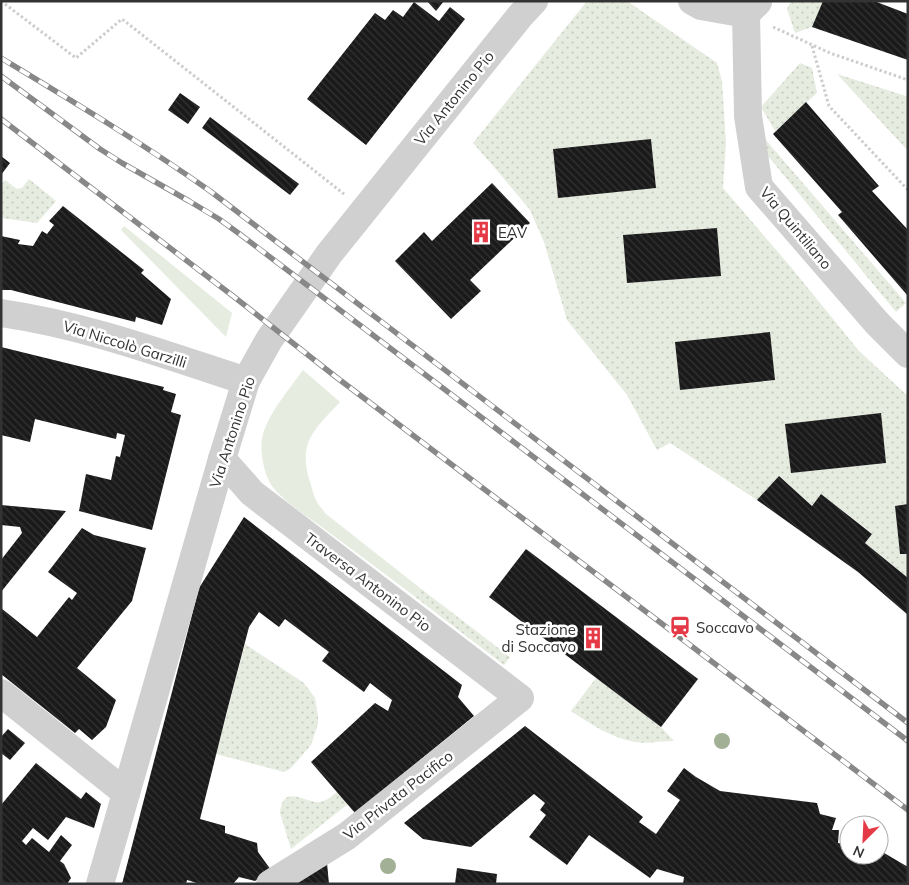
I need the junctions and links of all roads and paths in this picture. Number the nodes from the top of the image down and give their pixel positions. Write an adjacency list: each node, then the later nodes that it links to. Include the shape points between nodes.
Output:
1 (1, 1): 8 (path, via 76,58 122,19)
2 (534, 1): 8 (street, Via Antonino Pio)
3 (692, 1): 4 (street, via 701,6)
4 (752, 8): 5 (path); 10 (street, Via Quintiliano, via 748,116 759,187)
5 (812, 46): 6 (path); 7 (path, via 829,106)
6 (908, 80)
7 (908, 190)
8 (364, 210): 11 (street, Via Antonino Pio, via 268,340)
9 (1, 313): 11 (street, Via Niccolò Garzilli, via 100,335)
10 (908, 354)
11 (246, 382): 12 (street, Via Antonino Pio)
12 (222, 459): 14 (street, Traversa Antonino Pio, via 252,493); 15 (street, Via Antonino Pio)
13 (1, 693): 15 (street)
14 (520, 698): 17 (street, Via Privata Pacifico, via 347,836)
15 (126, 793): 16 (street, Via Antonino Pio)
16 (100, 884)
17 (270, 884)

